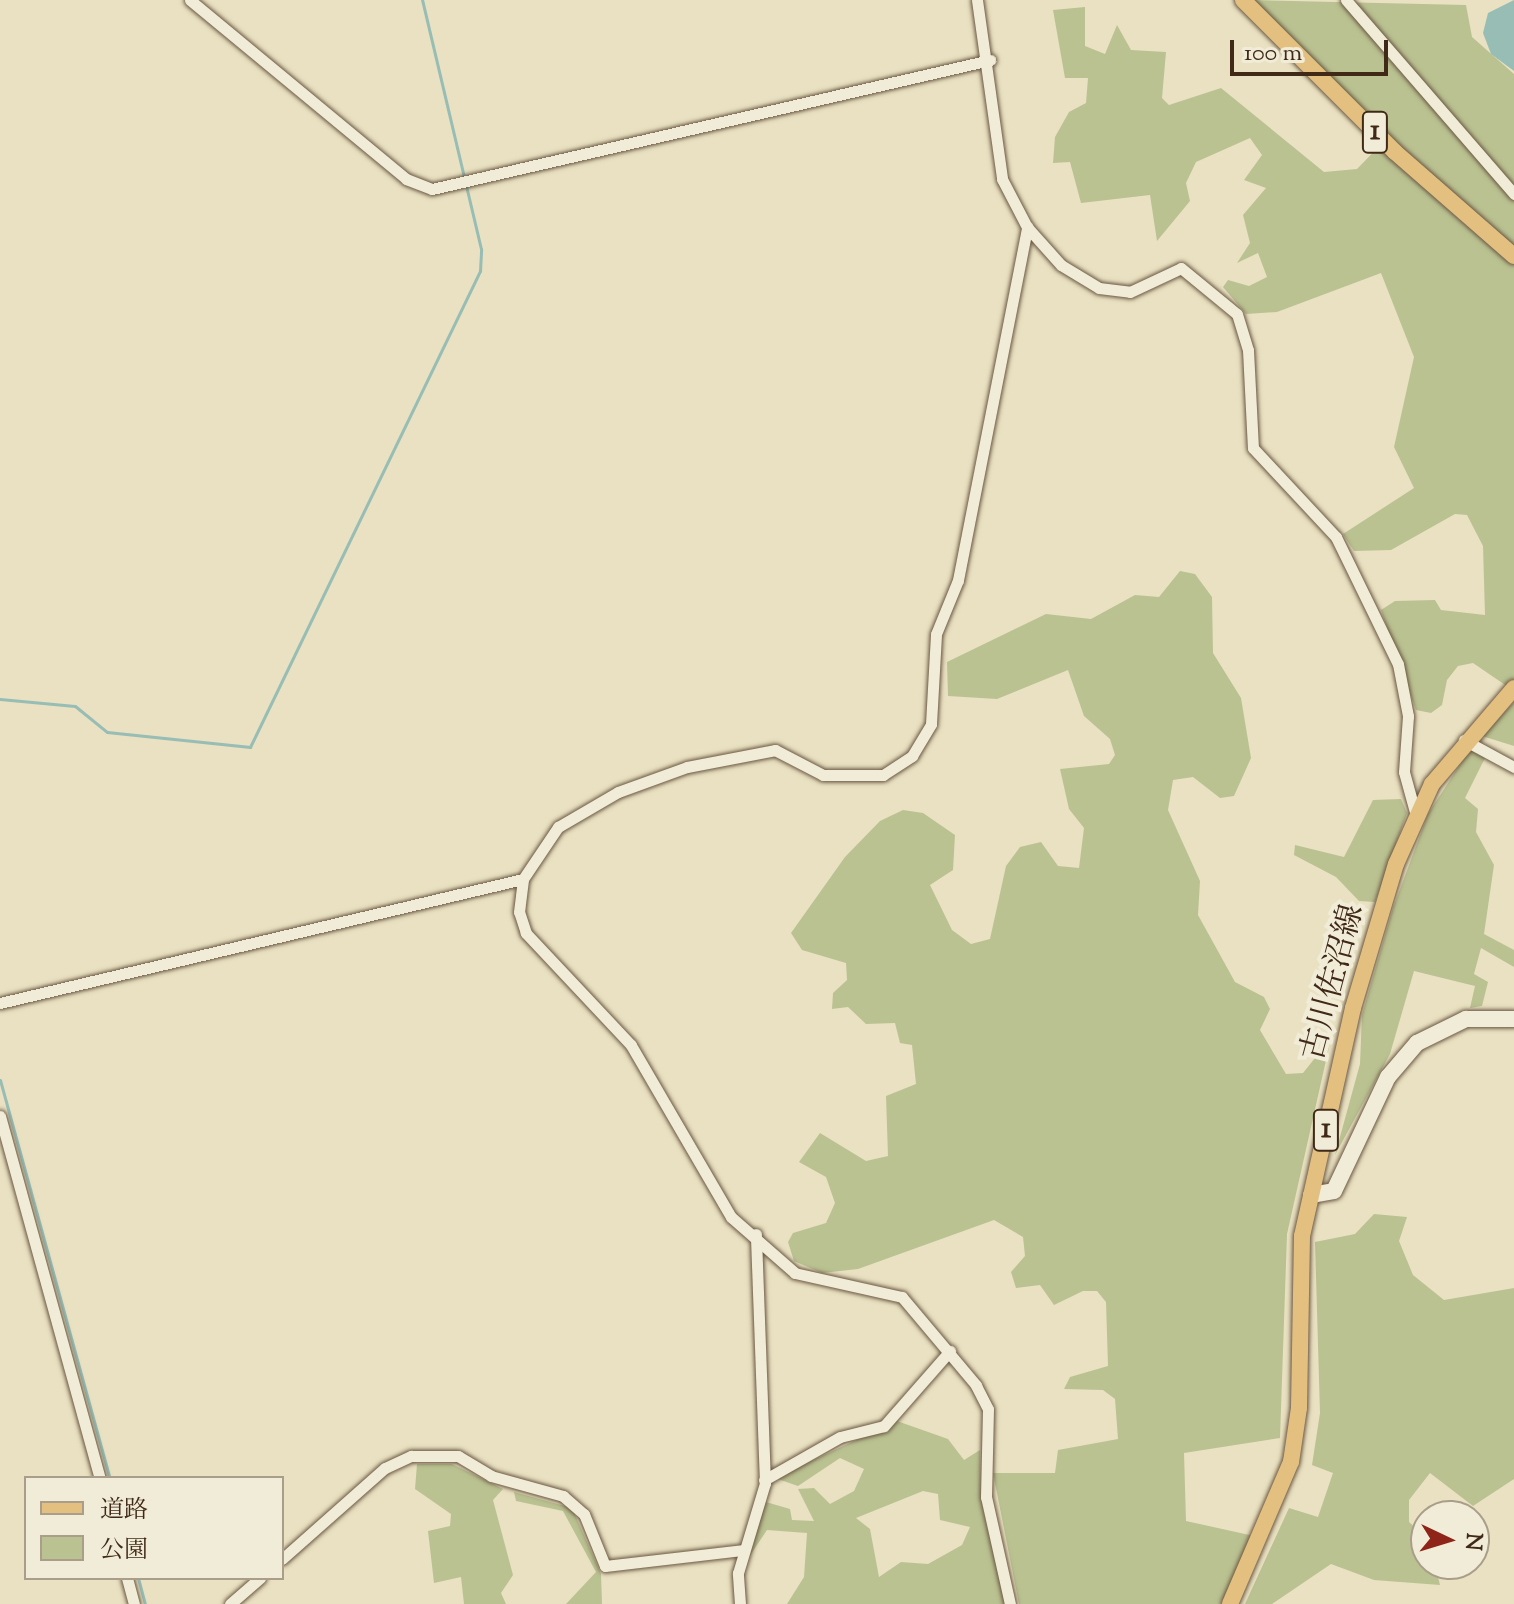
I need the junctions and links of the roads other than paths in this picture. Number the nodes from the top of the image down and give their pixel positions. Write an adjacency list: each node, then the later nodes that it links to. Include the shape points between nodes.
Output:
1 (190, 0): 5 (street, via 406,179 432,189)
2 (977, 0): 5 (street)
3 (1243, 0): 8 (main road, 1, via 1406,163)
4 (1346, 0): 6 (street)
5 (990, 60): 7 (street, via 1002,179)
6 (1514, 194)
7 (1027, 227): 12 (street, via 1061,265 1099,288 1130,292 1181,268 1237,314 1248,350 1253,448 1336,537 1398,664 1408,716 1406,786); 13 (street, via 958,580 936,634 931,724 912,756 883,775 823,775 786,750 687,767 572,812)
8 (1514, 256)
9 (1514, 688): 10 (main road, 古川佐沼線 / 1)
10 (1464, 740): 11 (street); 12 (main road, 古川佐沼線 / 1)
11 (1514, 767)
12 (1415, 812): 17 (main road, 古川佐沼線 / 1, via 1353,1008)
13 (523, 879): 14 (street); 18 (street, via 519,912 526,933 618,1026 725,1211)
14 (0, 1003)
15 (1514, 1019): 17 (street, via 1466,1019 1417,1043 1388,1077 1334,1191)
16 (0, 1116): 20 (street)
17 (1311, 1195): 30 (main road, 古川佐沼線 / 1, via 1298,1280 1299,1408 1291,1462)
18 (756, 1234): 19 (street, via 795,1273 902,1297); 21 (street)
19 (950, 1351): 21 (street, via 884,1426 840,1437); 29 (street, via 988,1409 986,1497)
20 (99, 1476)
21 (764, 1480): 22 (street)
22 (744, 1550): 23 (street, via 605,1566 584,1514 563,1496 491,1476 458,1456 411,1456 385,1468); 28 (street)
23 (284, 1557)
24 (128, 1580): 26 (street)
25 (258, 1580): 27 (street)
26 (134, 1604)
27 (230, 1604)
28 (740, 1604)
29 (1010, 1604)
30 (1230, 1604)

